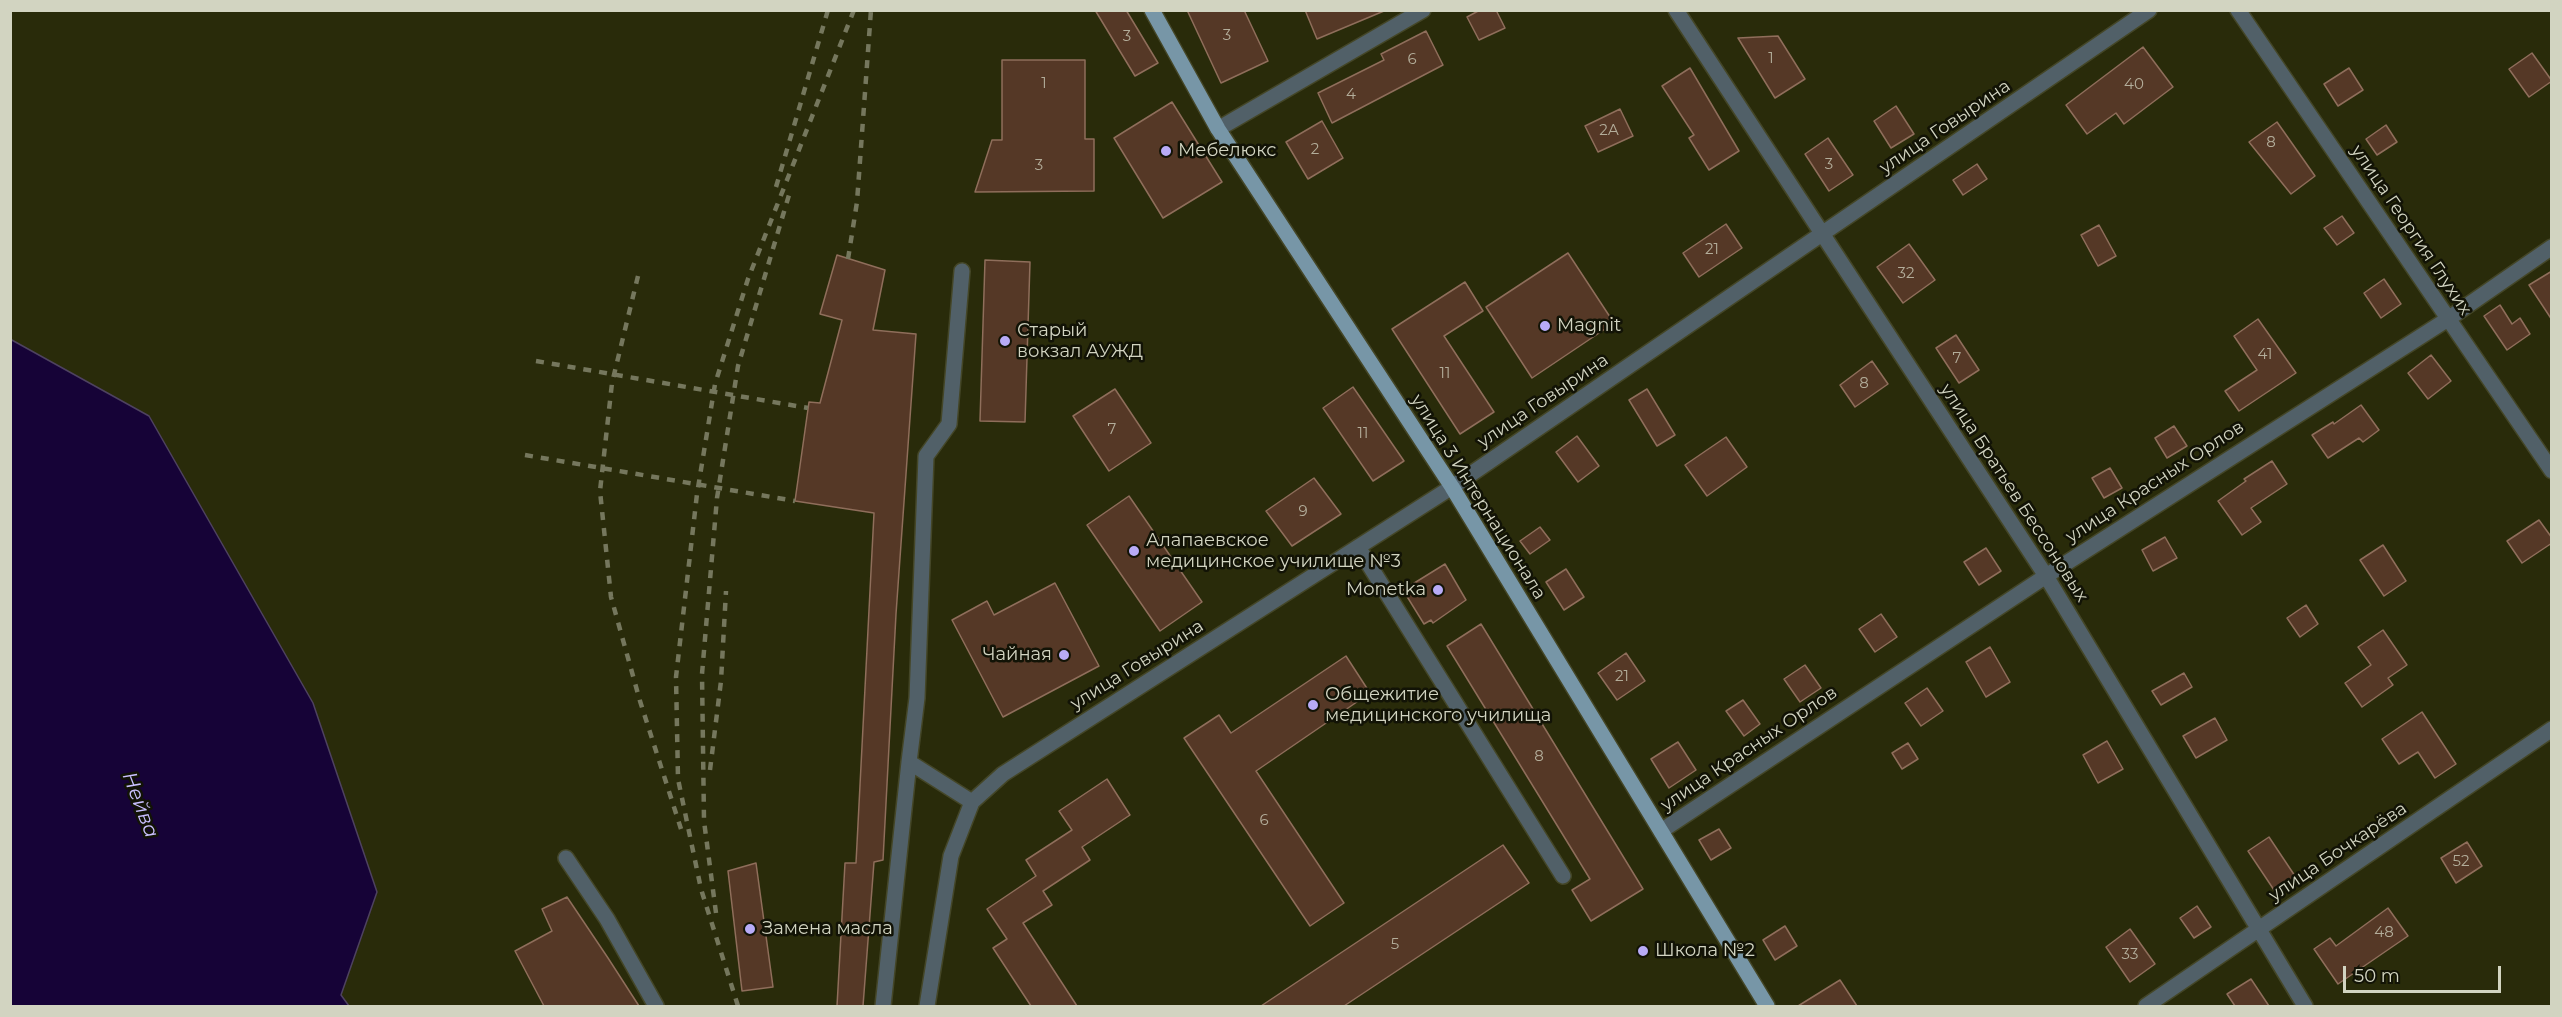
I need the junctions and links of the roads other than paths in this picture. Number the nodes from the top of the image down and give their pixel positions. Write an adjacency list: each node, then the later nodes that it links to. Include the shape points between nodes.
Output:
1 (1152, 10): 6 (main road, улица 3 Интернационала)
2 (1423, 10): 6 (street)
3 (1676, 10): 7 (street, улица Братьев Бессоновых)
4 (2150, 10): 7 (street, улица Говырина)
5 (2238, 10): 10 (street, улица Георгия Глухих)
6 (1218, 129): 12 (main road, улица 3 Интернационала)
7 (1822, 234): 12 (street, улица Говырина); 14 (street, улица Братьев Бессоновых)
8 (2552, 247): 10 (street, улица Красных Орлов)
9 (962, 271): 16 (street, via 949,424 926,456 917,698)
10 (2448, 319): 11 (street, улица Георгия Глухих); 14 (street, улица Красных Орлов)
11 (2552, 471)
12 (1452, 487): 13 (street, улица Говырина); 18 (main road, улица 3 Интернационала)
13 (1358, 547): 17 (street, улица Говырина, via 1003,774); 20 (street)
14 (2046, 576): 18 (street, улица Красных Орлов); 21 (street, улица Братьев Бессоновых)
15 (2552, 729): 21 (street, улица Бочкарёва)
16 (909, 762): 17 (street); 23 (street)
17 (972, 802): 24 (street, улица Говырина, via 951,856)
18 (1661, 831): 25 (main road, улица 3 Интернационала)
19 (566, 858): 22 (street, via 607,919)
20 (1563, 876)
21 (2258, 930): 26 (street, улица Бочкарёва); 27 (street, улица Братьев Бессоновых)
22 (656, 1006)
23 (883, 1006)
24 (927, 1006)
25 (1767, 1006)
26 (2146, 1006)
27 (2305, 1006)

